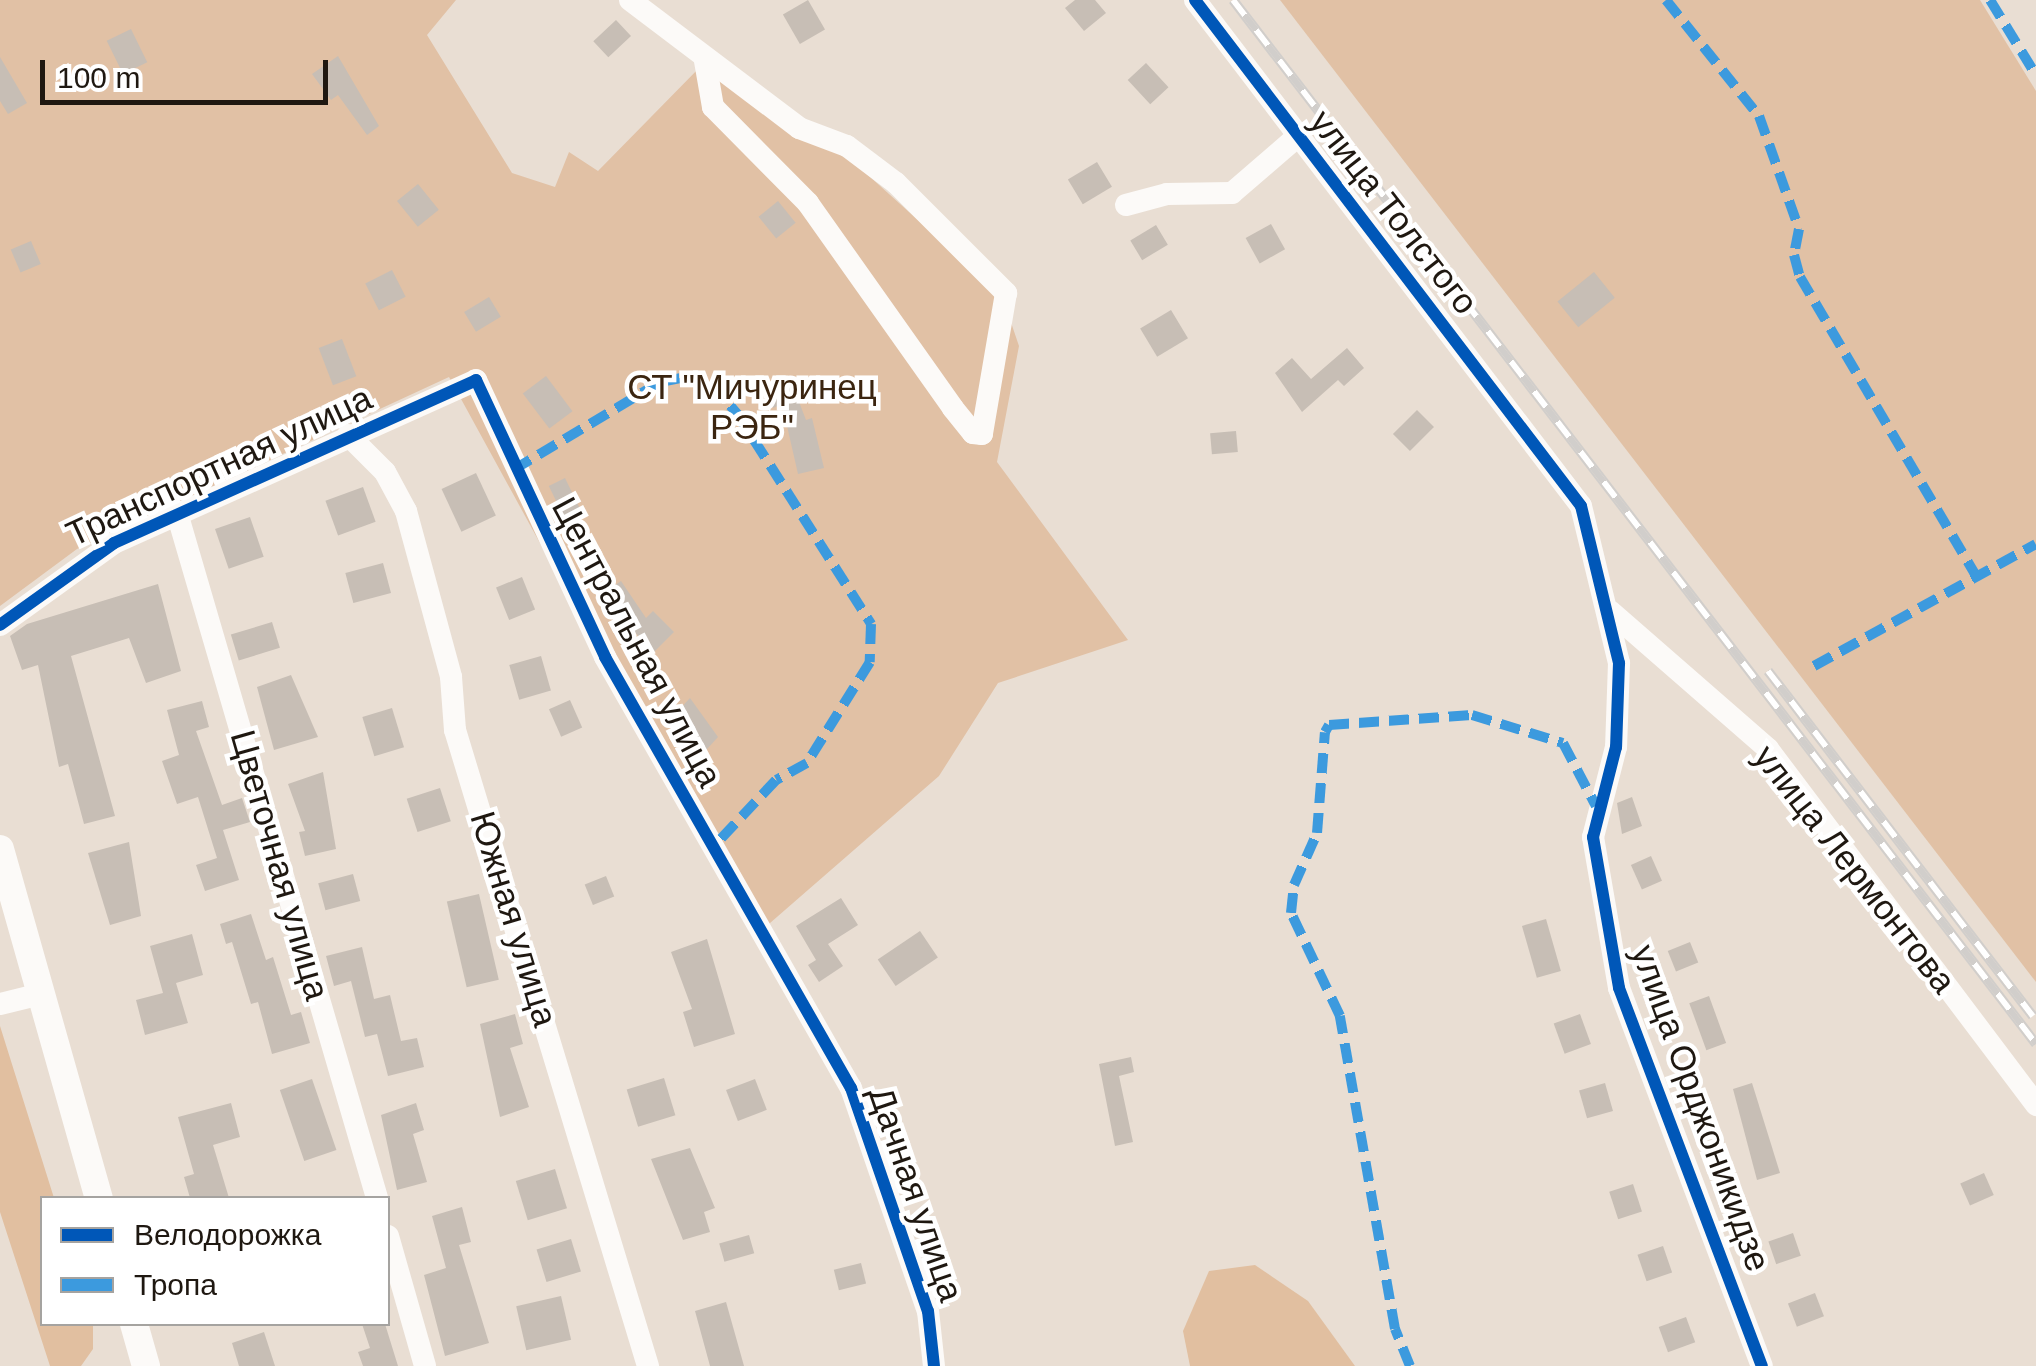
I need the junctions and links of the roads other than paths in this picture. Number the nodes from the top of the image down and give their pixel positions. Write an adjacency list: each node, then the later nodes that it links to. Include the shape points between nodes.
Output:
1 (630, 0): 3 (street)
2 (1195, 0): 4 (street, улица Толстого)
3 (705, 61): 3 (street, via 800,128 847,146 896,183 1006,293 982,434 973,433 808,203 713,106)
4 (1298, 136): 5 (street, улица Толстого, via 1232,193 1167,194); 9 (street, улица Толстого, via 1580,506)
5 (1126, 205)
6 (476, 380): 7 (street, Транспортная улица); 12 (street, Центральная улица, via 605,658)
7 (348, 435): 8 (street, Транспортная улица); 22 (street, Южная улица, via 385,472 406,510 452,676 455,730)
8 (180, 522): 10 (street, Транспортная улица, via 62,574); 17 (street, Цветочная улица)
9 (1610, 611): 15 (street, улица Лермонтова, via 1768,749); 24 (street, улица Орджоникидзе, via 1622,704 1596,806 1596,874 1620,988)
10 (0, 625)
11 (0, 849): 13 (main road)
12 (763, 934): 23 (street, Дачная улица, via 850,1088 928,1311)
13 (41, 994): 14 (street); 16 (main road)
14 (0, 1004)
15 (2036, 1105)
16 (98, 1196)
17 (376, 1196)
18 (390, 1243): 21 (street)
19 (135, 1326): 20 (main road)
20 (146, 1366)
21 (426, 1366)
22 (648, 1366)
23 (934, 1366)
24 (1762, 1366)

